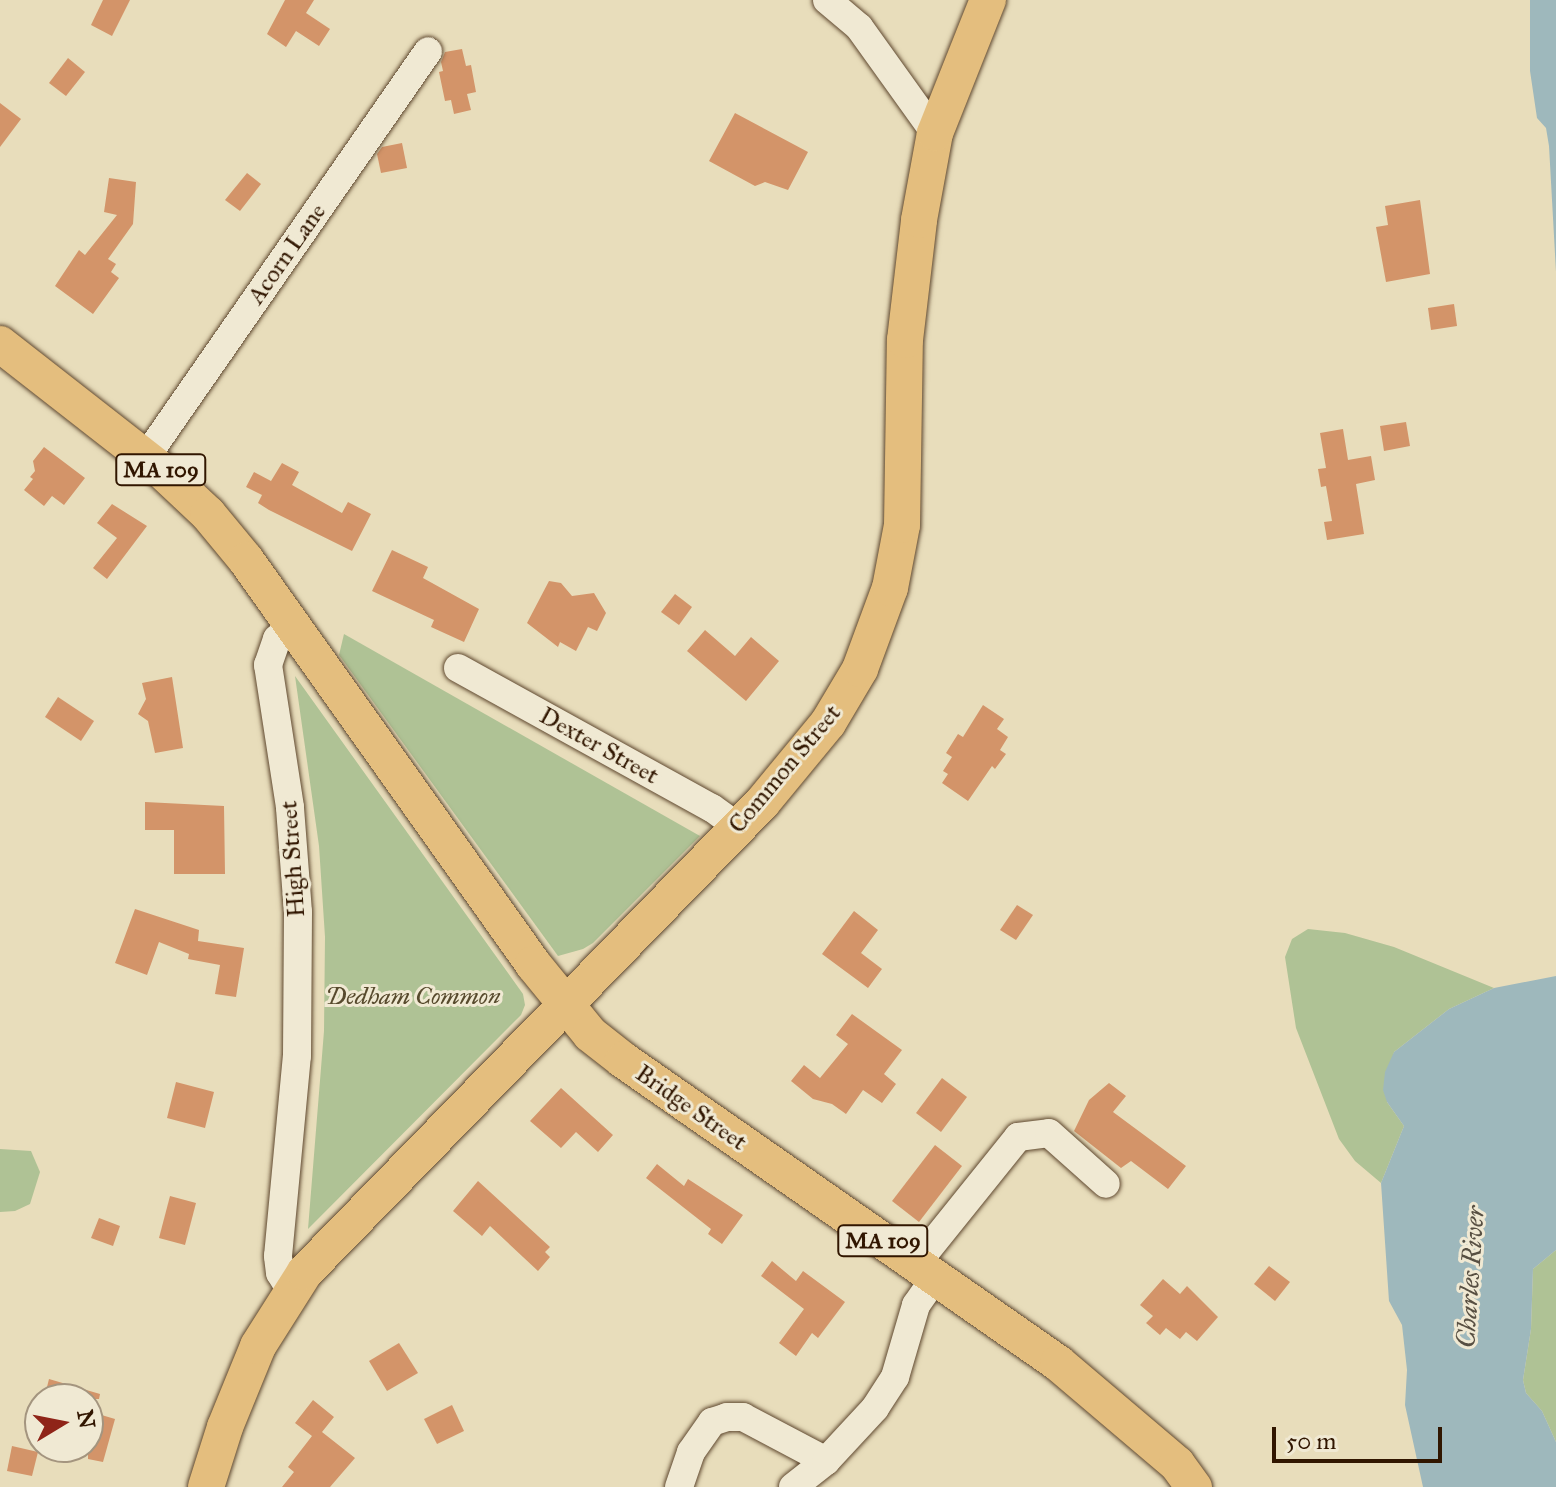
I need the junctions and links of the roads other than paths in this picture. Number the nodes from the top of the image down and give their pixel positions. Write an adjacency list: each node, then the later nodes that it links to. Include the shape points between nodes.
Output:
1 (827, 0): 4 (street, via 859,27)
2 (988, 0): 4 (main road, Common Street)
3 (428, 51): 6 (street, Acorn Lane)
4 (935, 133): 9 (main road, Common Street, via 905,340 905,494 890,588 869,648 840,706)
5 (0, 344): 6 (main road, MA 109)
6 (146, 457): 7 (main road, MA 109, via 215,522)
7 (291, 626): 10 (main road, Bridge Street / MA 109); 13 (street, High Street, via 277,639 268,665 290,807 298,912 297,1056 278,1256 280,1273)
8 (458, 668): 9 (street, Dexter Street)
9 (738, 827): 10 (main road, Common Street)
10 (564, 1005): 12 (main road, Bridge Street / MA 109, via 623,1060); 13 (main road, Common Street, via 327,1247)
11 (1106, 1184): 12 (street, via 1049,1133 1018,1137)
12 (926, 1271): 14 (street, via 895,1377 875,1408); 18 (main road, Bridge Street / MA 109, via 1107,1401 1177,1464)
13 (291, 1291): 15 (main road, via 245,1376)
14 (826, 1461): 16 (street, via 743,1417 727,1417 712,1422 691,1452); 17 (street)
15 (206, 1487)
16 (679, 1487)
17 (793, 1487)
18 (1194, 1487)

